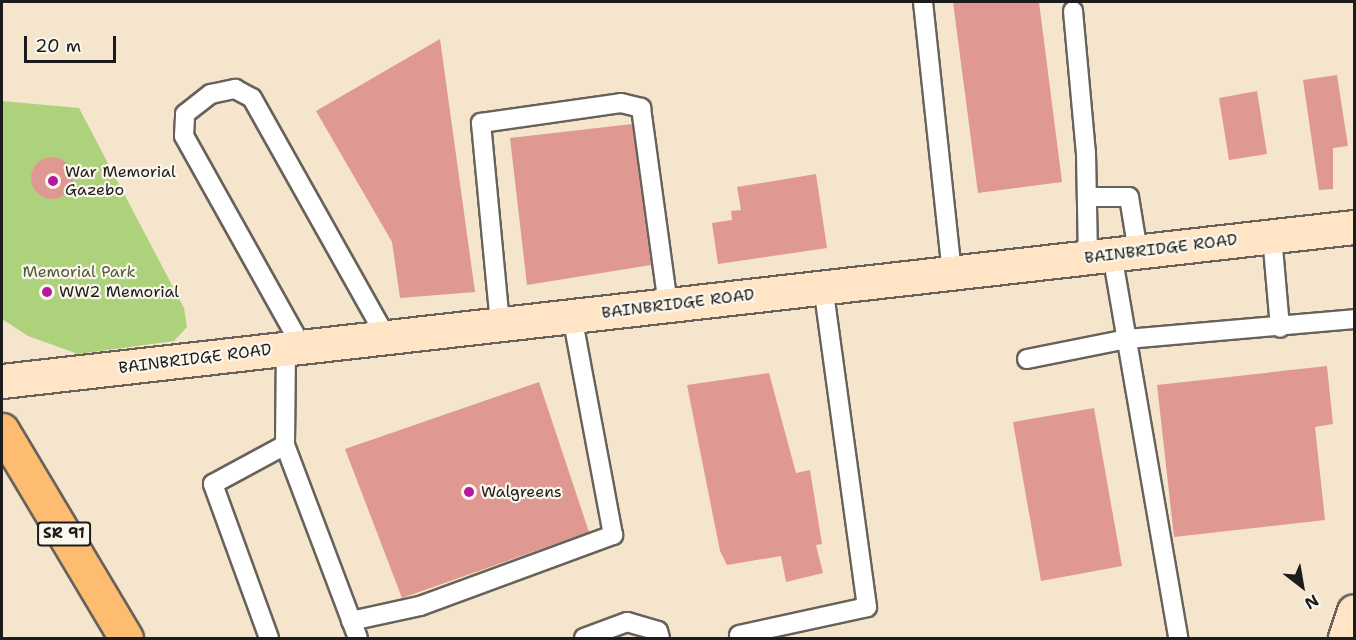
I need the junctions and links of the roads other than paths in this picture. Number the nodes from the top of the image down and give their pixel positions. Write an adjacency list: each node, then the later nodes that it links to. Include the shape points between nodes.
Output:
1 (923, 2): 7 (lane)
2 (1073, 11): 3 (lane)
3 (1087, 197): 6 (lane); 6 (lane, via 1129,197)
4 (1354, 227): 5 (street, BAINBRIDGE ROAD)
5 (1272, 236): 6 (street, BAINBRIDGE ROAD); 13 (lane)
6 (1113, 254): 7 (street, BAINBRIDGE ROAD); 15 (lane)
7 (952, 273): 8 (street, BAINBRIDGE ROAD)
8 (823, 287): 9 (street, BAINBRIDGE ROAD); 23 (lane, via 867,607)
9 (668, 305): 10 (street, BAINBRIDGE ROAD); 12 (lane, via 641,108 621,103 481,123)
10 (572, 316): 12 (street, BAINBRIDGE ROAD); 22 (lane, via 613,535)
11 (1354, 319): 13 (lane)
12 (500, 324): 14 (street, BAINBRIDGE ROAD)
13 (1280, 328): 15 (lane)
14 (386, 337): 16 (street, BAINBRIDGE ROAD); 16 (lane, via 252,98 235,89 211,94 185,114 184,136)
15 (1127, 339): 17 (lane); 28 (lane)
16 (294, 347): 18 (street, BAINBRIDGE ROAD); 20 (lane)
17 (1027, 359)
18 (2, 381)
19 (2, 430): 24 (main road, SR 91)
20 (285, 445): 22 (lane); 25 (lane, via 213,484)
21 (1354, 611): 29 (street)
22 (354, 630)
23 (738, 635)
24 (126, 639)
25 (269, 639)
26 (584, 639): 27 (lane, via 627,622 658,632)
27 (660, 639)
28 (1178, 639)
29 (1345, 639)

